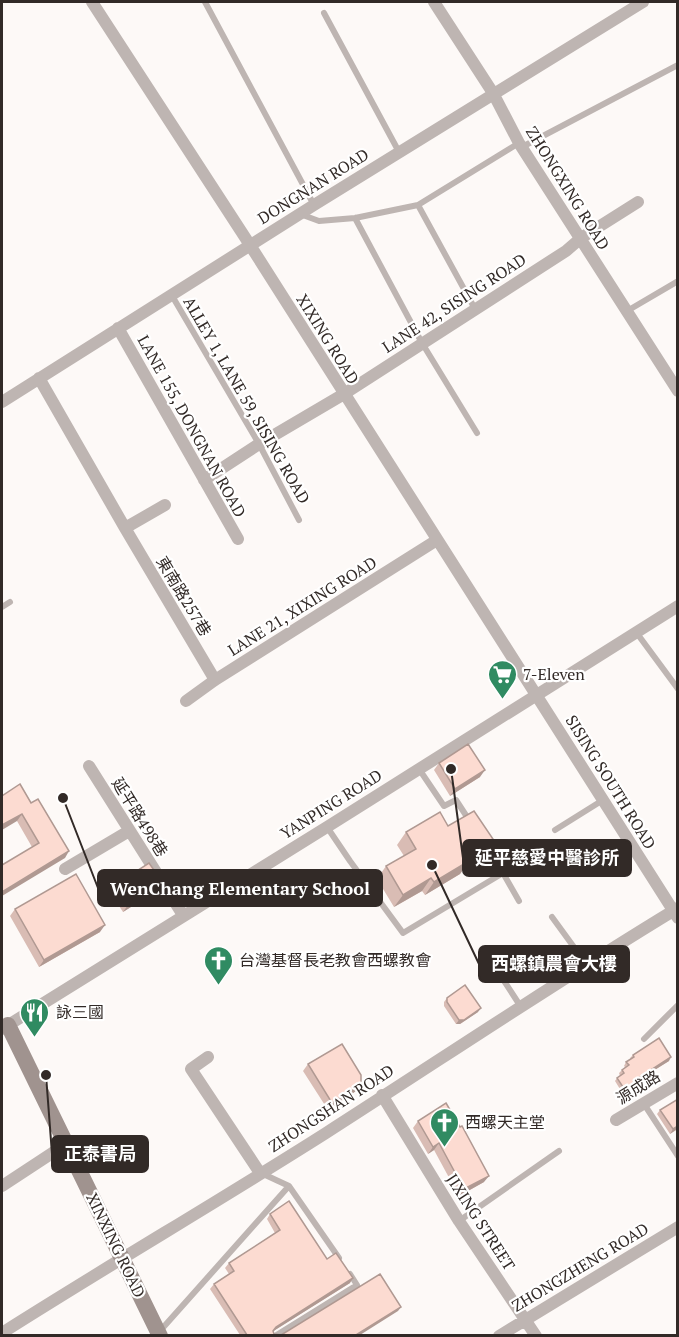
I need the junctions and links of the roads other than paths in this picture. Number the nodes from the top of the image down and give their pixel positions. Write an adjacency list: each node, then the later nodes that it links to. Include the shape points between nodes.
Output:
1 (92, 2): 16 (street, XIXING ROAD)
2 (205, 2): 11 (lane)
3 (434, 2): 7 (street, ZHONGXING ROAD)
4 (643, 2): 7 (street, DONGNAN ROAD)
5 (324, 13): 9 (lane)
6 (678, 65): 8 (lane)
7 (493, 93): 8 (street, ZHONGXING ROAD); 9 (street, DONGNAN ROAD)
8 (520, 145): 12 (lane); 15 (street, ZHONGXING ROAD)
9 (399, 152): 11 (street, DONGNAN ROAD)
10 (638, 202): 15 (street, LANE 42, SISING ROAD)
11 (314, 205): 13 (street, DONGNAN ROAD)
12 (418, 205): 14 (lane); 19 (lane)
13 (299, 214): 14 (lane, via 319,221); 16 (street, DONGNAN ROAD)
14 (355, 218): 22 (lane)
15 (581, 238): 19 (street, LANE 42, SISING ROAD); 20 (street, ZHONGXING ROAD)
16 (250, 245): 18 (street, DONGNAN ROAD); 25 (street, XIXING ROAD)
17 (678, 281): 20 (lane)
18 (171, 294): 21 (street, DONGNAN ROAD); 28 (lane, ALLEY 1, LANE 59, SISING ROAD)
19 (475, 309): 22 (street, LANE 42, SISING ROAD)
20 (627, 311): 24 (street, ZHONGXING ROAD)
21 (118, 328): 23 (street, DONGNAN ROAD); 29 (street, LANE 155, DONGNAN ROAD)
22 (422, 343): 25 (street, LANE 42, SISING ROAD); 27 (lane)
23 (39, 378): 26 (street, DONGNAN ROAD); 32 (street, 東南路257巷)
24 (678, 391)
25 (344, 394): 28 (street, LANE 42, SISING ROAD); 34 (street, XIXING ROAD)
26 (2, 402)
27 (477, 433)
28 (259, 444): 29 (street, LANE 42, SISING ROAD); 31 (lane, ALLEY 1, LANE 59, SISING ROAD)
29 (204, 480): 33 (street, LANE 155, DONGNAN ROAD)
30 (165, 505): 32 (street)
31 (299, 520)
32 (125, 528): 39 (street, 東南路257巷)
33 (238, 539)
34 (437, 540): 39 (street, LANE 21, XIXING ROAD); 41 (street, XIXING ROAD)
35 (10, 602): 37 (lane)
36 (678, 606): 38 (street, YANPING ROAD)
37 (2, 607)
38 (636, 632): 40 (lane); 41 (street, YANPING ROAD)
39 (215, 680): 42 (street, LANE 21, XIXING ROAD)
40 (678, 688)
41 (536, 694): 44 (street, YANPING ROAD); 45 (street, SISING SOUTH ROAD)
42 (186, 701)
43 (89, 766): 49 (street, 延平路498巷)
44 (418, 769): 46 (street, YANPING ROAD); 47 (lane, via 444,806 456,800)
45 (603, 800): 48 (lane); 54 (street, SISING SOUTH ROAD)
46 (327, 827): 52 (lane, via 402,933); 55 (street, YANPING ROAD)
47 (474, 828)
48 (555, 830)
49 (129, 831): 51 (street); 55 (street, 延平路498巷)
50 (480, 837): 52 (lane)
51 (65, 869)
52 (503, 873): 53 (lane)
53 (519, 901)
54 (676, 912): 57 (street, ZHONGSHAN ROAD)
55 (183, 915): 61 (street, YANPING ROAD)
56 (552, 917): 57 (lane)
57 (587, 965): 60 (street, ZHONGSHAN ROAD)
58 (497, 970): 60 (lane)
59 (678, 1005): 62 (lane)
60 (521, 1007): 65 (street, ZHONGSHAN ROAD)
61 (5, 1027): 68 (street, XINXING ROAD)
62 (644, 1039)
63 (208, 1057): 71 (street, via 191,1069)
64 (678, 1083): 66 (street, 源成路)
65 (382, 1095): 71 (street, ZHONGSHAN ROAD); 74 (street, JIXING STREET)
66 (644, 1104): 67 (street, 源成路); 70 (lane)
67 (616, 1120)
68 (66, 1144): 72 (street); 76 (street, XINXING ROAD)
69 (559, 1151): 74 (lane)
70 (678, 1156)
71 (260, 1173): 73 (lane); 76 (street, ZHONGSHAN ROAD)
72 (2, 1186)
73 (289, 1186): 79 (lane); 80 (lane, via 357,1285)
74 (459, 1221): 77 (street, JIXING STREET)
75 (678, 1227): 77 (street, ZHONGZHENG ROAD)
76 (122, 1257): 78 (street, ZHONGSHAN ROAD); 79 (street, XINXING ROAD)
77 (525, 1320): 81 (street, ZHONGZHENG ROAD); 82 (street, JIXING STREET)
78 (2, 1333)
79 (158, 1334)
80 (275, 1335)
81 (499, 1335)
82 (536, 1335)

